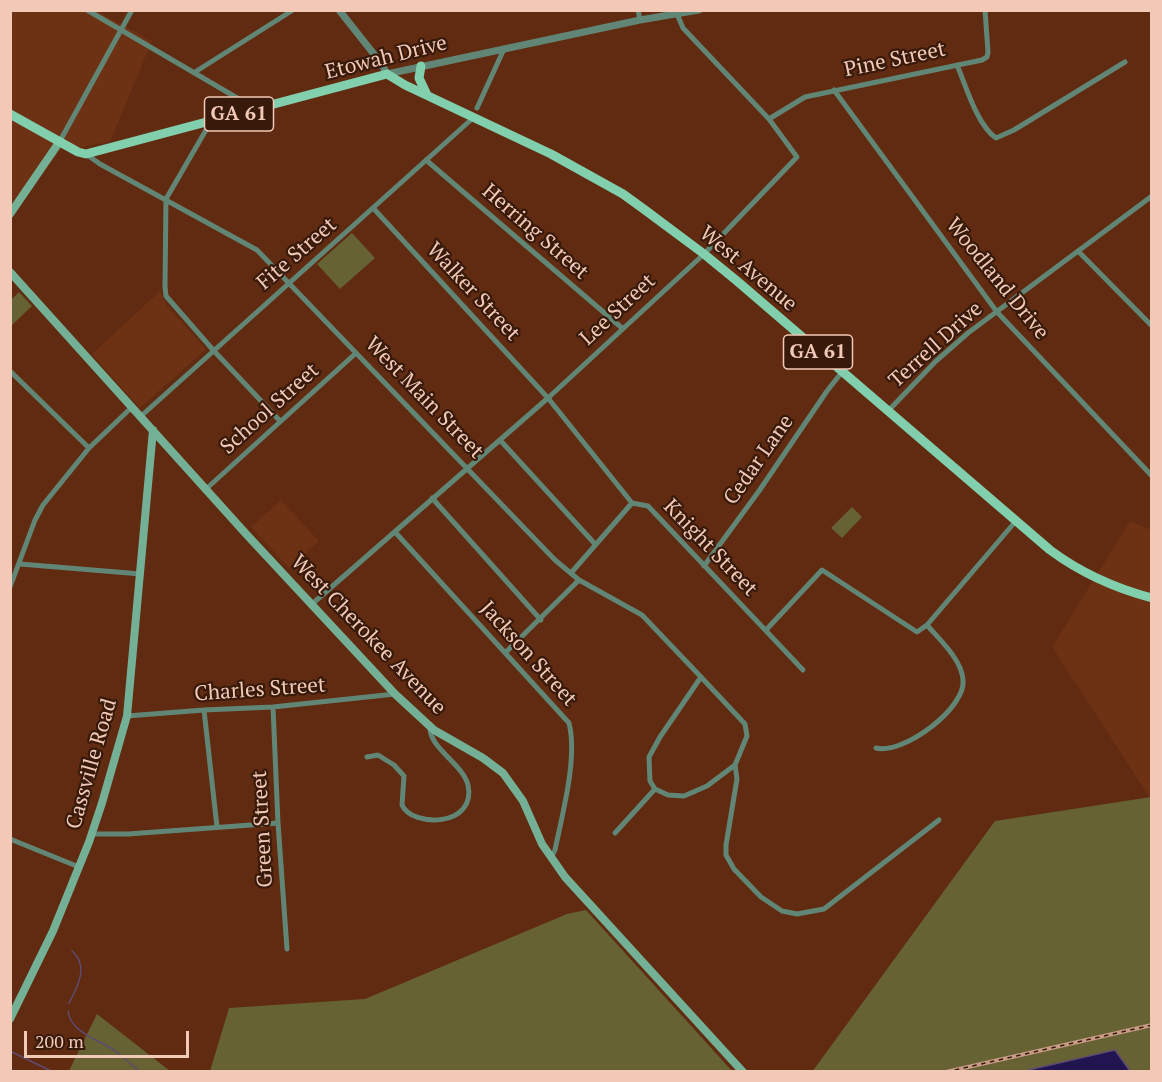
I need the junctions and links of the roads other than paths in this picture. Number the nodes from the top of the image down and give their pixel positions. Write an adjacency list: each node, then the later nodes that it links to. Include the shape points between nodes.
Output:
1 (87, 10): 11 (street)
2 (132, 10): 11 (street)
3 (293, 10): 16 (street)
4 (339, 10): 17 (street, West Avenue)
5 (638, 10): 10 (street)
6 (699, 10): 8 (street, Etowah Drive)
7 (985, 10): 14 (street, Pine Street, via 987,57)
8 (689, 11): 9 (street, Etowah Drive)
9 (677, 14): 10 (street, Etowah Drive); 23 (street, Lee Street, via 683,28)
10 (640, 20): 12 (street, Etowah Drive)
11 (122, 30): 16 (street); 25 (street)
12 (504, 49): 15 (street, Etowah Drive); 21 (street, Fite Street)
13 (1125, 62): 14 (street, via 996,138 984,125)
14 (957, 64): 18 (street, Pine Street)
15 (422, 66): 17 (street, Etowah Drive); 19 (main road, via 419,78)
16 (195, 72): 20 (street)
17 (387, 74): 19 (main road, West Avenue / GA 61); 20 (main road, Etowah Drive / GA 61)
18 (834, 90): 23 (street, Pine Street, via 805,97); 36 (street, Woodland Drive)
19 (428, 95): 21 (main road, West Avenue / GA 61)
20 (257, 110): 24 (main road, Etowah Drive / GA 61)
21 (476, 112): 27 (street, Fite Street); 33 (main road, West Avenue / GA 61, via 623,194)
22 (10, 114): 25 (main road, West Main Street)
23 (769, 119): 33 (street, Lee Street, via 797,157)
24 (208, 123): 26 (main road, Etowah Drive / GA 61); 29 (street)
25 (60, 141): 26 (main road, West Main Street); 31 (main road)
26 (86, 154): 29 (street, West Main Street)
27 (426, 160): 30 (street, Fite Street); 38 (street, Herring Street)
28 (1152, 196): 32 (street, Terrell Drive)
29 (166, 199): 35 (street, West Main Street, via 251,246); 39 (street, via 166,296)
30 (374, 208): 35 (street, Fite Street); 43 (street, Walker Street)
31 (10, 214)
32 (1078, 251): 36 (street, Terrell Drive); 37 (street)
33 (704, 254): 38 (street, Lee Street); 42 (main road, West Avenue / GA 61)
34 (10, 272): 44 (main road, West Cherokee Avenue)
35 (289, 282): 39 (street, Fite Street); 40 (street, West Main Street)
36 (997, 312): 45 (street, Terrell Drive, via 956,343); 54 (street, Woodland Drive)
37 (1152, 326)
38 (622, 328): 43 (street, Lee Street)
39 (214, 351): 46 (street, Fite Street); 47 (street)
40 (356, 353): 47 (street, School Street); 53 (street, West Main Street)
41 (10, 371): 51 (street)
42 (842, 372): 45 (main road, West Avenue / GA 61); 62 (street, Cedar Lane)
43 (548, 398): 49 (street, Lee Street); 57 (street, Knight Street)
44 (132, 407): 46 (main road, West Cherokee Avenue); 51 (street)
45 (888, 411): 58 (main road, West Avenue / GA 61)
46 (140, 417): 48 (main road, West Cherokee Avenue)
47 (280, 421): 55 (street, School Street)
48 (153, 430): 50 (main road, West Cherokee Avenue); 52 (main road, Cassville Road)
49 (500, 440): 53 (street, Lee Street); 60 (street)
50 (167, 446): 52 (main road); 55 (main road, West Cherokee Avenue)
51 (88, 448): 61 (street, via 43,506)
52 (151, 456): 64 (main road, Cassville Road)
53 (467, 470): 56 (street, Lee Street); 63 (street, West Main Street)
54 (1152, 476)
55 (206, 489): 68 (main road, West Cherokee Avenue)
56 (432, 498): 59 (street, Lee Street); 69 (street)
57 (632, 503): 60 (street); 62 (street, Knight Street, via 648,506)
58 (1015, 522): 67 (main road, West Avenue / GA 61, via 1080,570); 70 (street)
59 (395, 532): 68 (street, Lee Street); 72 (street, Jackson Street)
60 (596, 544): 63 (street)
61 (20, 564): 64 (street); 66 (street)
62 (704, 567): 71 (street, Knight Street)
63 (571, 573): 65 (street, West Main Street)
64 (141, 574): 78 (main road, Cassville Road)
65 (579, 580): 69 (street); 74 (street, West Main Street, via 642,615)
66 (10, 586)
67 (1152, 598)
68 (312, 604): 75 (main road, West Cherokee Avenue)
69 (541, 620): 72 (street)
70 (927, 625): 71 (street, via 917,632 822,570); 80 (street, via 961,669 964,681 959,696 935,725 894,748)
71 (766, 630): 73 (street, Knight Street)
72 (505, 653): 90 (street, Jackson Street, via 569,723 572,735 565,797)
73 (803, 670)
74 (701, 677): 82 (street, West Main Street, via 745,724 747,736); 83 (street, via 649,757 650,781)
75 (395, 694): 76 (street, Charles Street); 79 (main road, West Cherokee Avenue)
76 (273, 707): 77 (street, Charles Street); 85 (street, Green Street)
77 (204, 710): 78 (street, Charles Street); 86 (street)
78 (127, 716): 88 (main road, Cassville Road)
79 (429, 727): 81 (street, via 434,741 468,784 465,806 451,819 408,813 402,805 404,776 378,755); 90 (main road, West Cherokee Avenue, via 503,773 519,795)
80 (876, 748)
81 (366, 757)
82 (735, 765): 83 (street, via 707,786 684,796); 84 (street, via 737,779 726,855 761,897 782,911 797,914 824,909)
83 (655, 789): 87 (street)
84 (939, 820)
85 (278, 823): 86 (street); 92 (street, Green Street)
86 (218, 827): 88 (street)
87 (615, 833)
88 (92, 834): 91 (main road, Cassville Road)
89 (10, 839): 91 (street)
90 (551, 858): 94 (main road, West Cherokee Avenue, via 580,895)
91 (79, 867): 93 (main road, Cassville Road)
92 (287, 949)
93 (10, 1019)
94 (743, 1071)

